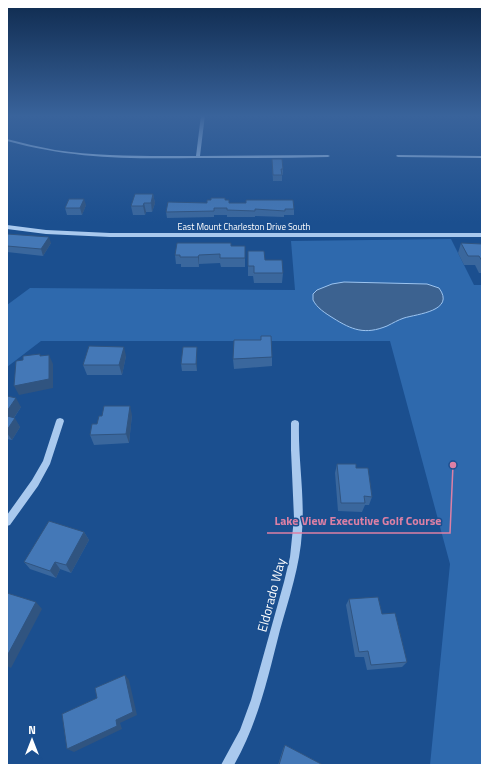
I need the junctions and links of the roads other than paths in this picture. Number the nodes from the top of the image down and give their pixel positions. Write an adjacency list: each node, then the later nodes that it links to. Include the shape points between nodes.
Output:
1 (59, 151): 5 (street, via 92,156)
2 (199, 151): 5 (street)
3 (328, 156): 5 (street)
4 (398, 156): 6 (street)
5 (198, 157)
6 (482, 157)
7 (7, 227): 8 (street, East Mount Charleston Drive South, via 110,235)
8 (482, 235)
9 (60, 421): 11 (street, via 47,462)
10 (295, 423): 12 (street, Eldorado Way, via 299,496 294,565 256,698 238,745)
11 (7, 522)
12 (227, 765)

